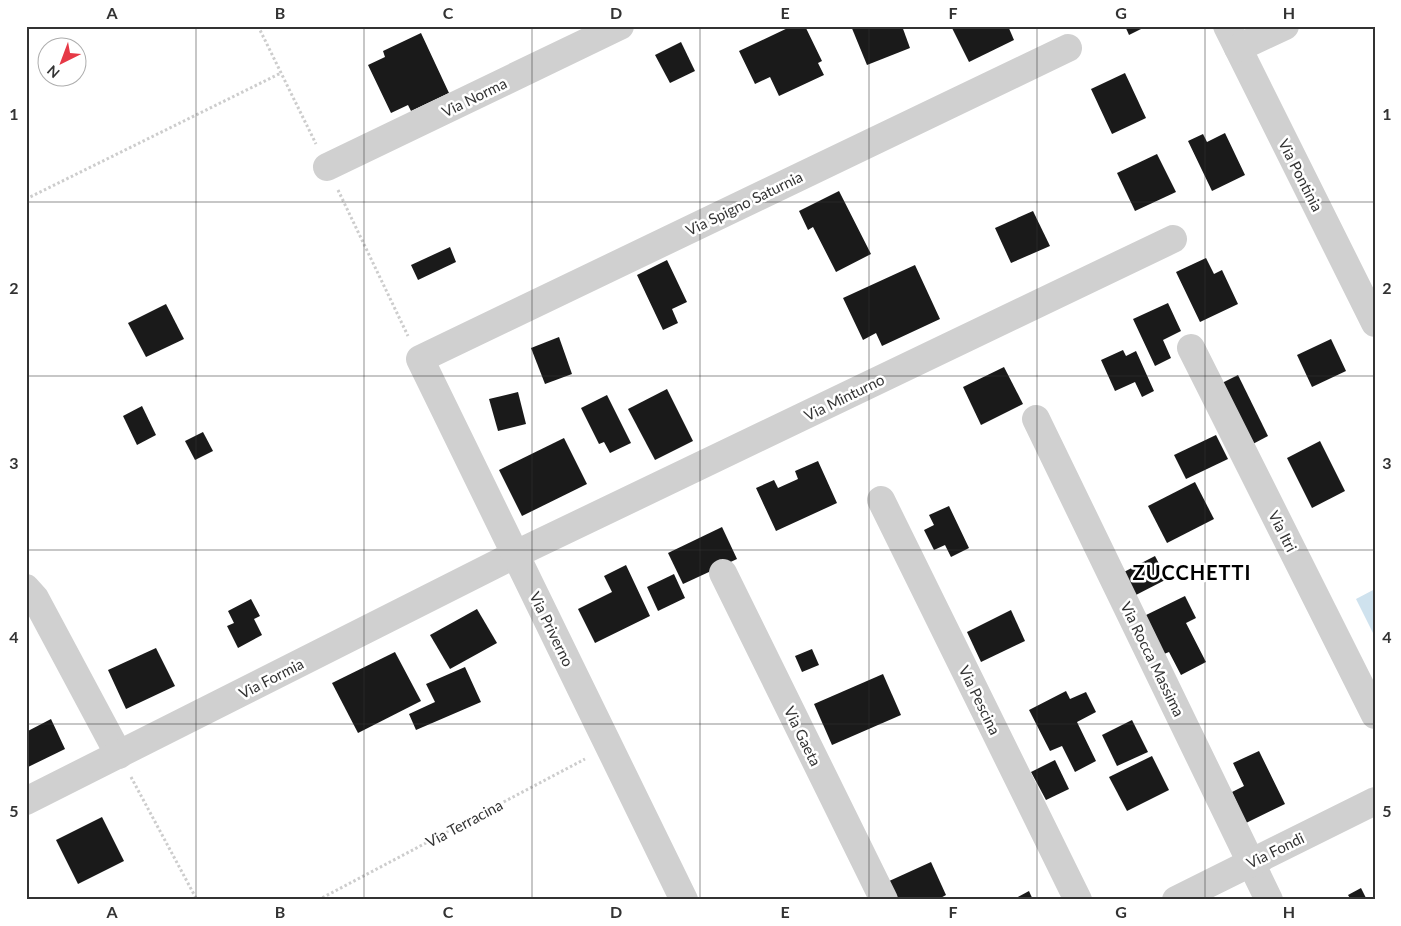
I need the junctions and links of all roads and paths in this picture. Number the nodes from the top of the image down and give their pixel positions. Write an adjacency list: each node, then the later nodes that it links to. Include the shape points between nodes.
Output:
1 (620, 26): 6 (street, Via Norma)
2 (1285, 26): 3 (street)
3 (1232, 37): 9 (street, Via Pontinia)
4 (1068, 48): 11 (street, Via Spigno Saturnia)
5 (281, 73): 7 (path)
6 (327, 167)
7 (26, 199)
8 (1173, 239): 14 (street, Via Minturno)
9 (1375, 323)
10 (1191, 348): 17 (street, Via Itri)
11 (420, 359): 14 (street, Via Priverno)
12 (1036, 419): 22 (street, Via Rocca Massima)
13 (881, 500): 27 (street, Via Pescina)
14 (516, 554): 18 (street, Via Priverno); 19 (street, Via Formia)
15 (723, 573): 26 (street, Via Gaeta)
16 (26, 588): 19 (street, via 35,598)
17 (1375, 715)
18 (609, 746): 24 (path, Via Terracina); 25 (street, Via Priverno)
19 (119, 755): 20 (street, Via Formia); 23 (path)
20 (26, 801)
21 (1375, 801): 22 (street, Via Fondi)
22 (1251, 862): 28 (street, Via Fondi); 29 (street, Via Rocca Massima)
23 (197, 900)
24 (318, 900)
25 (684, 900)
26 (884, 900)
27 (1078, 900)
28 (1176, 900)
29 (1269, 900)

